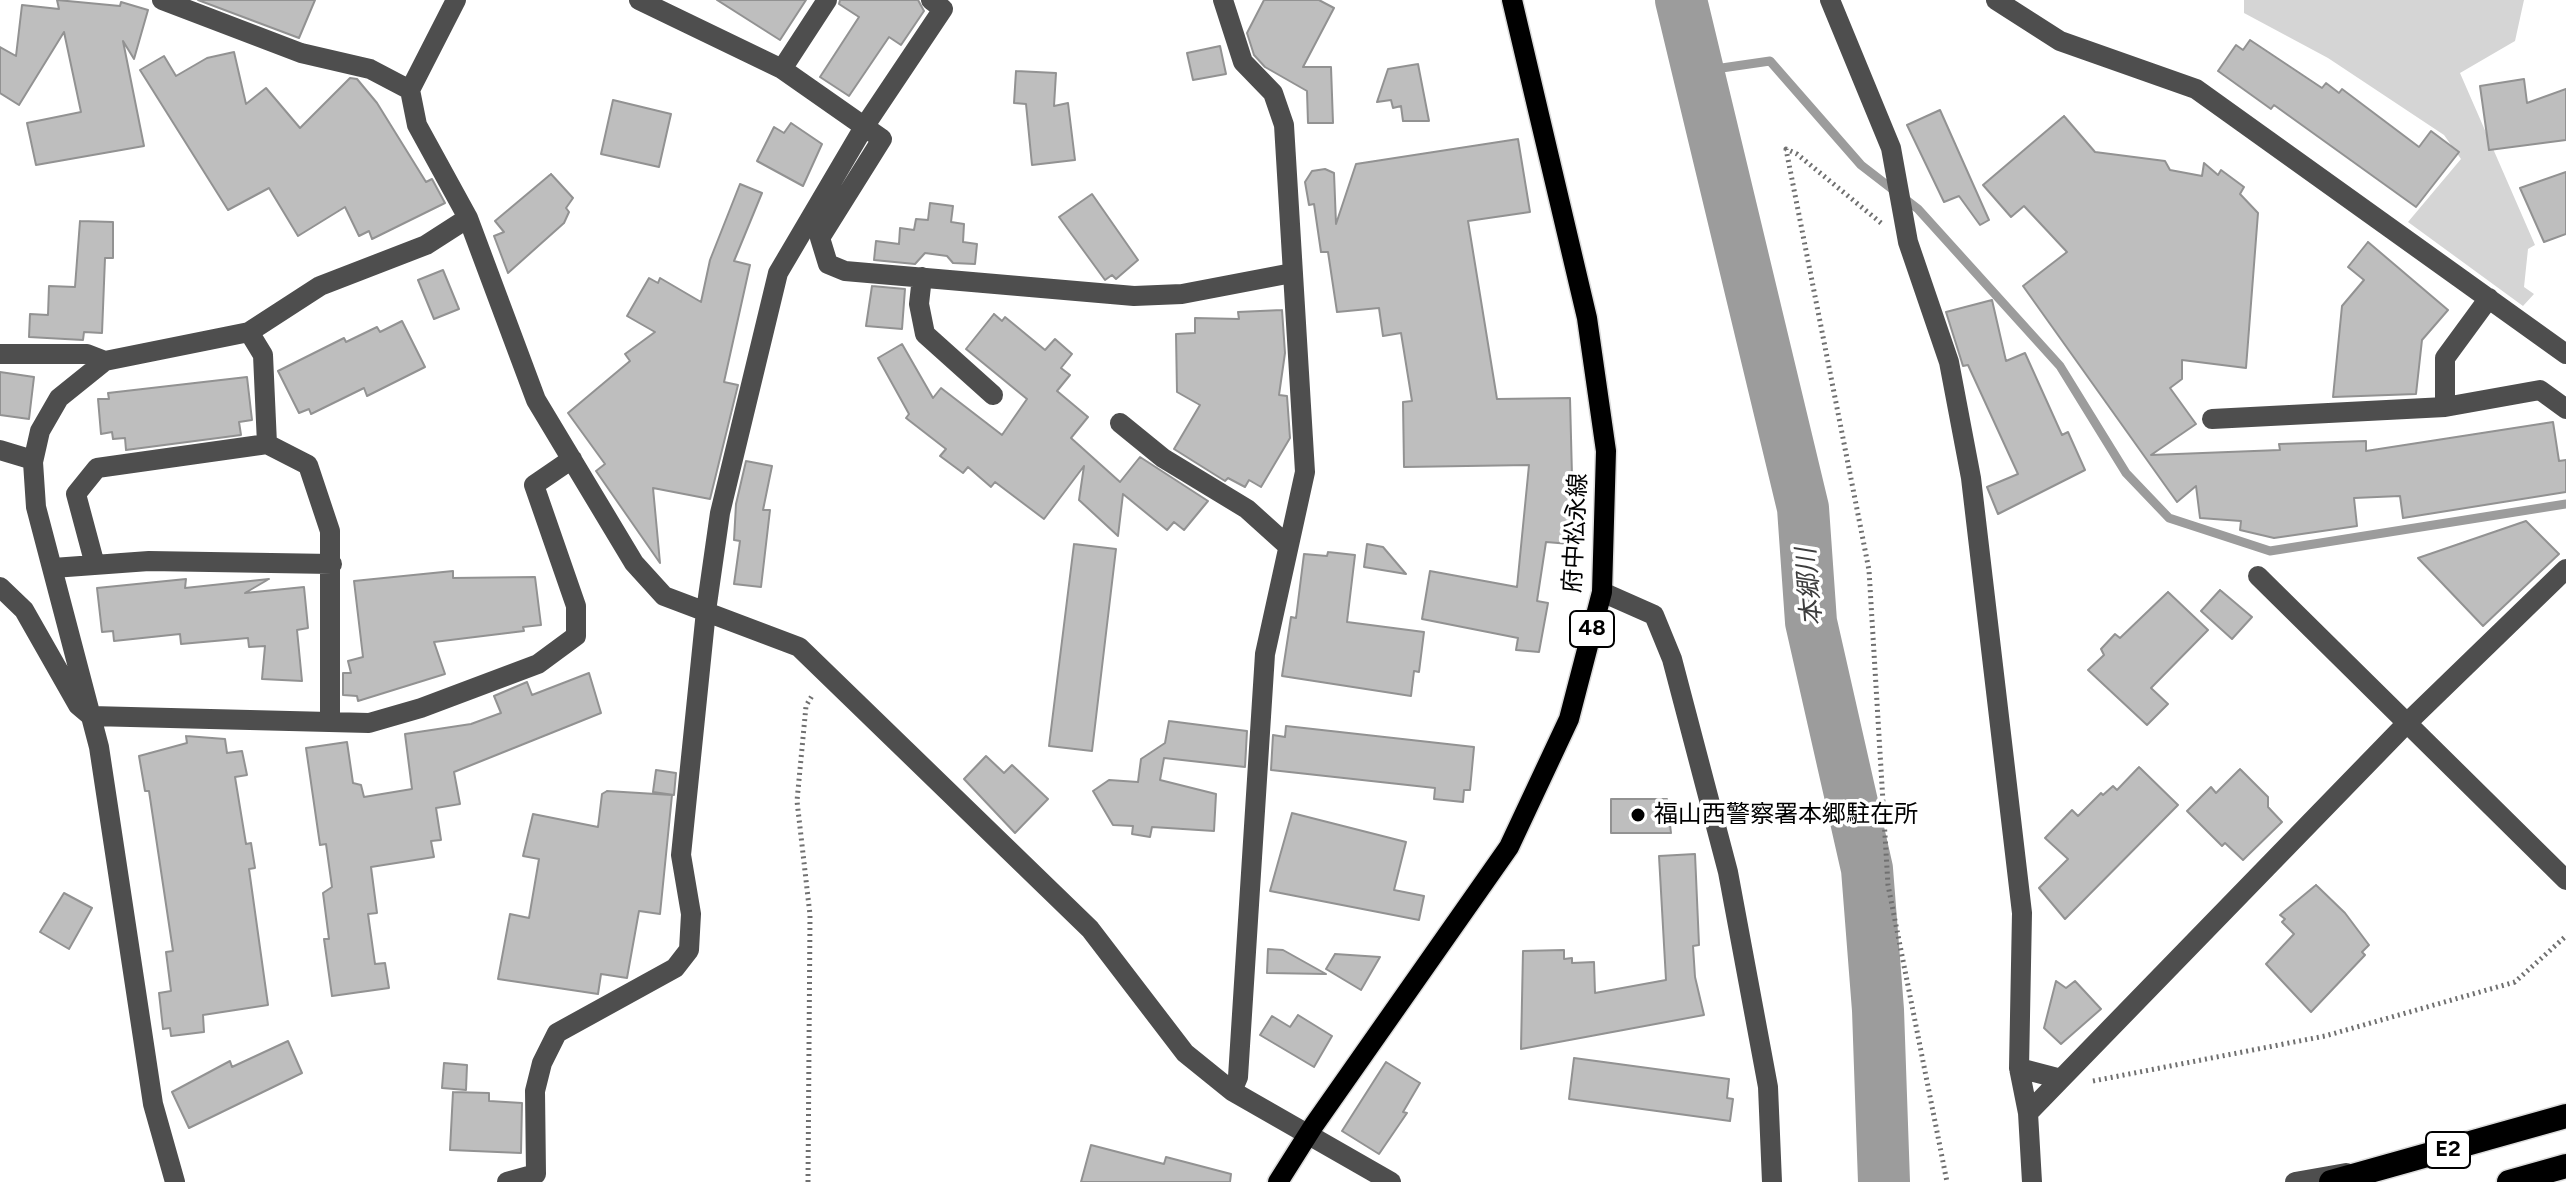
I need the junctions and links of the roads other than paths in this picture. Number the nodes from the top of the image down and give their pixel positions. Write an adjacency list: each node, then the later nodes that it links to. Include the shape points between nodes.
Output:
1 (162, 0): 11 (street, via 301,53 370,69)
2 (456, 0): 11 (street)
3 (639, 0): 10 (street)
4 (827, 0): 10 (street)
5 (931, 0): 12 (street, via 943,9)
6 (1223, 0): 14 (street, via 1243,62 1273,93 1284,125)
7 (1512, 0): 37 (main road, 府中松永線 / 48, via 1587,318 1606,451)
8 (1830, 0): 43 (street, via 1891,148 1908,242 1949,362 1971,478 2022,913)
9 (1996, 0): 16 (street, via 2060,41 2196,89)
10 (782, 69): 12 (street)
11 (410, 90): 13 (street, via 417,125)
12 (864, 127): 15 (street, via 882,139 820,238 828,264 845,271); 38 (street, via 778,273 720,513)
13 (468, 218): 17 (street, via 426,245 320,286); 28 (street, via 536,400)
14 (1292, 273): 15 (street, via 1182,294 1134,296); 30 (street, via 1305,472)
15 (922, 277): 21 (street, via 919,304 925,334)
16 (2489, 298): 19 (street); 22 (street, via 2445,358)
17 (249, 332): 20 (street); 26 (street, via 263,355)
18 (0, 354): 20 (street, via 87,354)
19 (2566, 354)
20 (105, 361): 29 (street, via 59,398 40,431)
21 (993, 395)
22 (2445, 407): 23 (street, via 2540,390); 24 (street)
23 (2566, 409)
24 (2212, 419)
25 (1120, 423): 30 (street, via 1163,458 1247,509)
26 (267, 444): 31 (street, via 97,468 76,494); 32 (street, via 308,465 330,531)
27 (0, 450): 29 (street)
28 (572, 459): 38 (street, via 634,563 664,596); 40 (street, via 534,485 576,606 576,636 538,664 421,708 369,723)
29 (33, 460): 33 (street, via 36,507)
30 (1288, 546): 45 (street, via 1265,654 1238,1077)
31 (91, 556): 32 (street); 33 (street)
32 (332, 564): 40 (street)
33 (53, 568): 39 (street)
34 (2566, 569): 41 (street)
35 (2258, 576): 41 (street)
36 (0, 587): 39 (street, via 24,610 78,705)
37 (1602, 592): 48 (main road, 府中松永線 / 48, via 1569,719 1509,847); 55 (street, via 1654,615 1672,659 1731,887 1768,1087)
38 (706, 611): 45 (street, via 799,647 1090,929 1185,1053); 52 (street, via 681,855 691,914 689,950 675,968 557,1033 535,1091 536,1174)
39 (91, 716): 40 (street); 51 (street, via 153,1104)
40 (330, 719)
41 (2407, 723): 42 (street); 44 (street)
42 (2566, 880)
43 (2019, 1068): 44 (street); 46 (street)
44 (2061, 1079): 46 (street)
45 (1232, 1091): 48 (street)
46 (2028, 1113): 56 (street)
47 (2566, 1116): 49 (highway, E2)
48 (1307, 1135): 53 (main road, 府中松永線 / 48); 54 (street)
49 (2412, 1160): 57 (street); 58 (highway, E2)
50 (2566, 1166): 59 (highway)
51 (175, 1182)
52 (507, 1182)
53 (1278, 1182)
54 (1391, 1182)
55 (1772, 1182)
56 (2032, 1182)
57 (2295, 1182)
58 (2331, 1182)
59 (2509, 1182)

